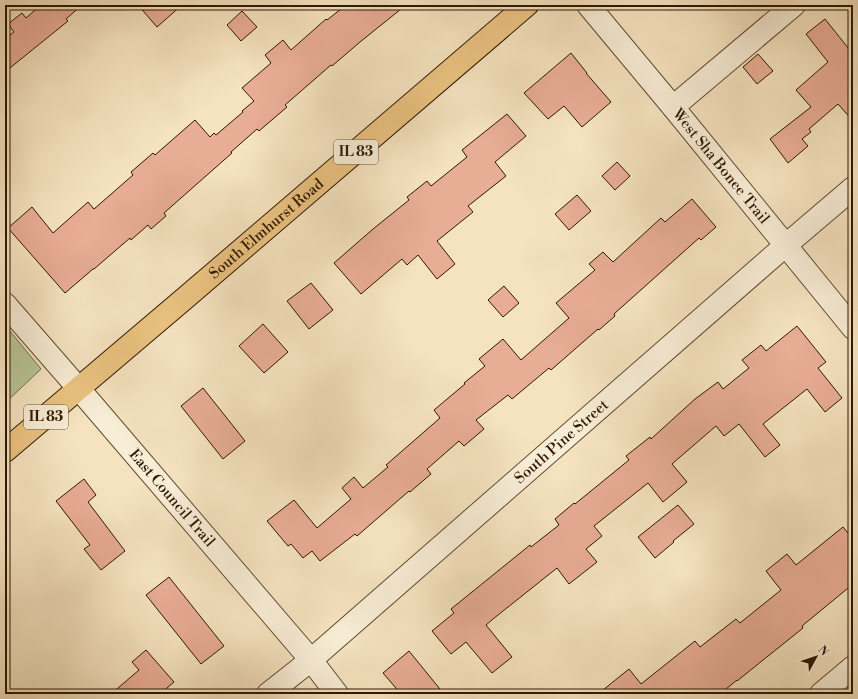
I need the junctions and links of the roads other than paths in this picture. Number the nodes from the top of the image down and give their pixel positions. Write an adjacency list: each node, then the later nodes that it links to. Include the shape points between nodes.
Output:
1 (526, 5): 9 (main road, South Elmhurst Road / IL 83)
2 (588, 5): 4 (street, West Sha Bonee Trail)
3 (794, 5): 4 (street)
4 (673, 107): 6 (street, West Sha Bonee Trail)
5 (853, 188): 6 (street, South Pine Street)
6 (786, 245): 8 (street, West Sha Bonee Trail); 11 (street, South Pine Street)
7 (5, 304): 9 (street, East Council Trail)
8 (853, 328)
9 (79, 389): 10 (main road, South Elmhurst Road / IL 83); 11 (street, East Council Trail)
10 (5, 451)
11 (310, 660): 13 (street, South Pine Street); 14 (street, East Council Trail)
12 (853, 667): 15 (street)
13 (268, 694)
14 (337, 694)
15 (821, 694)

